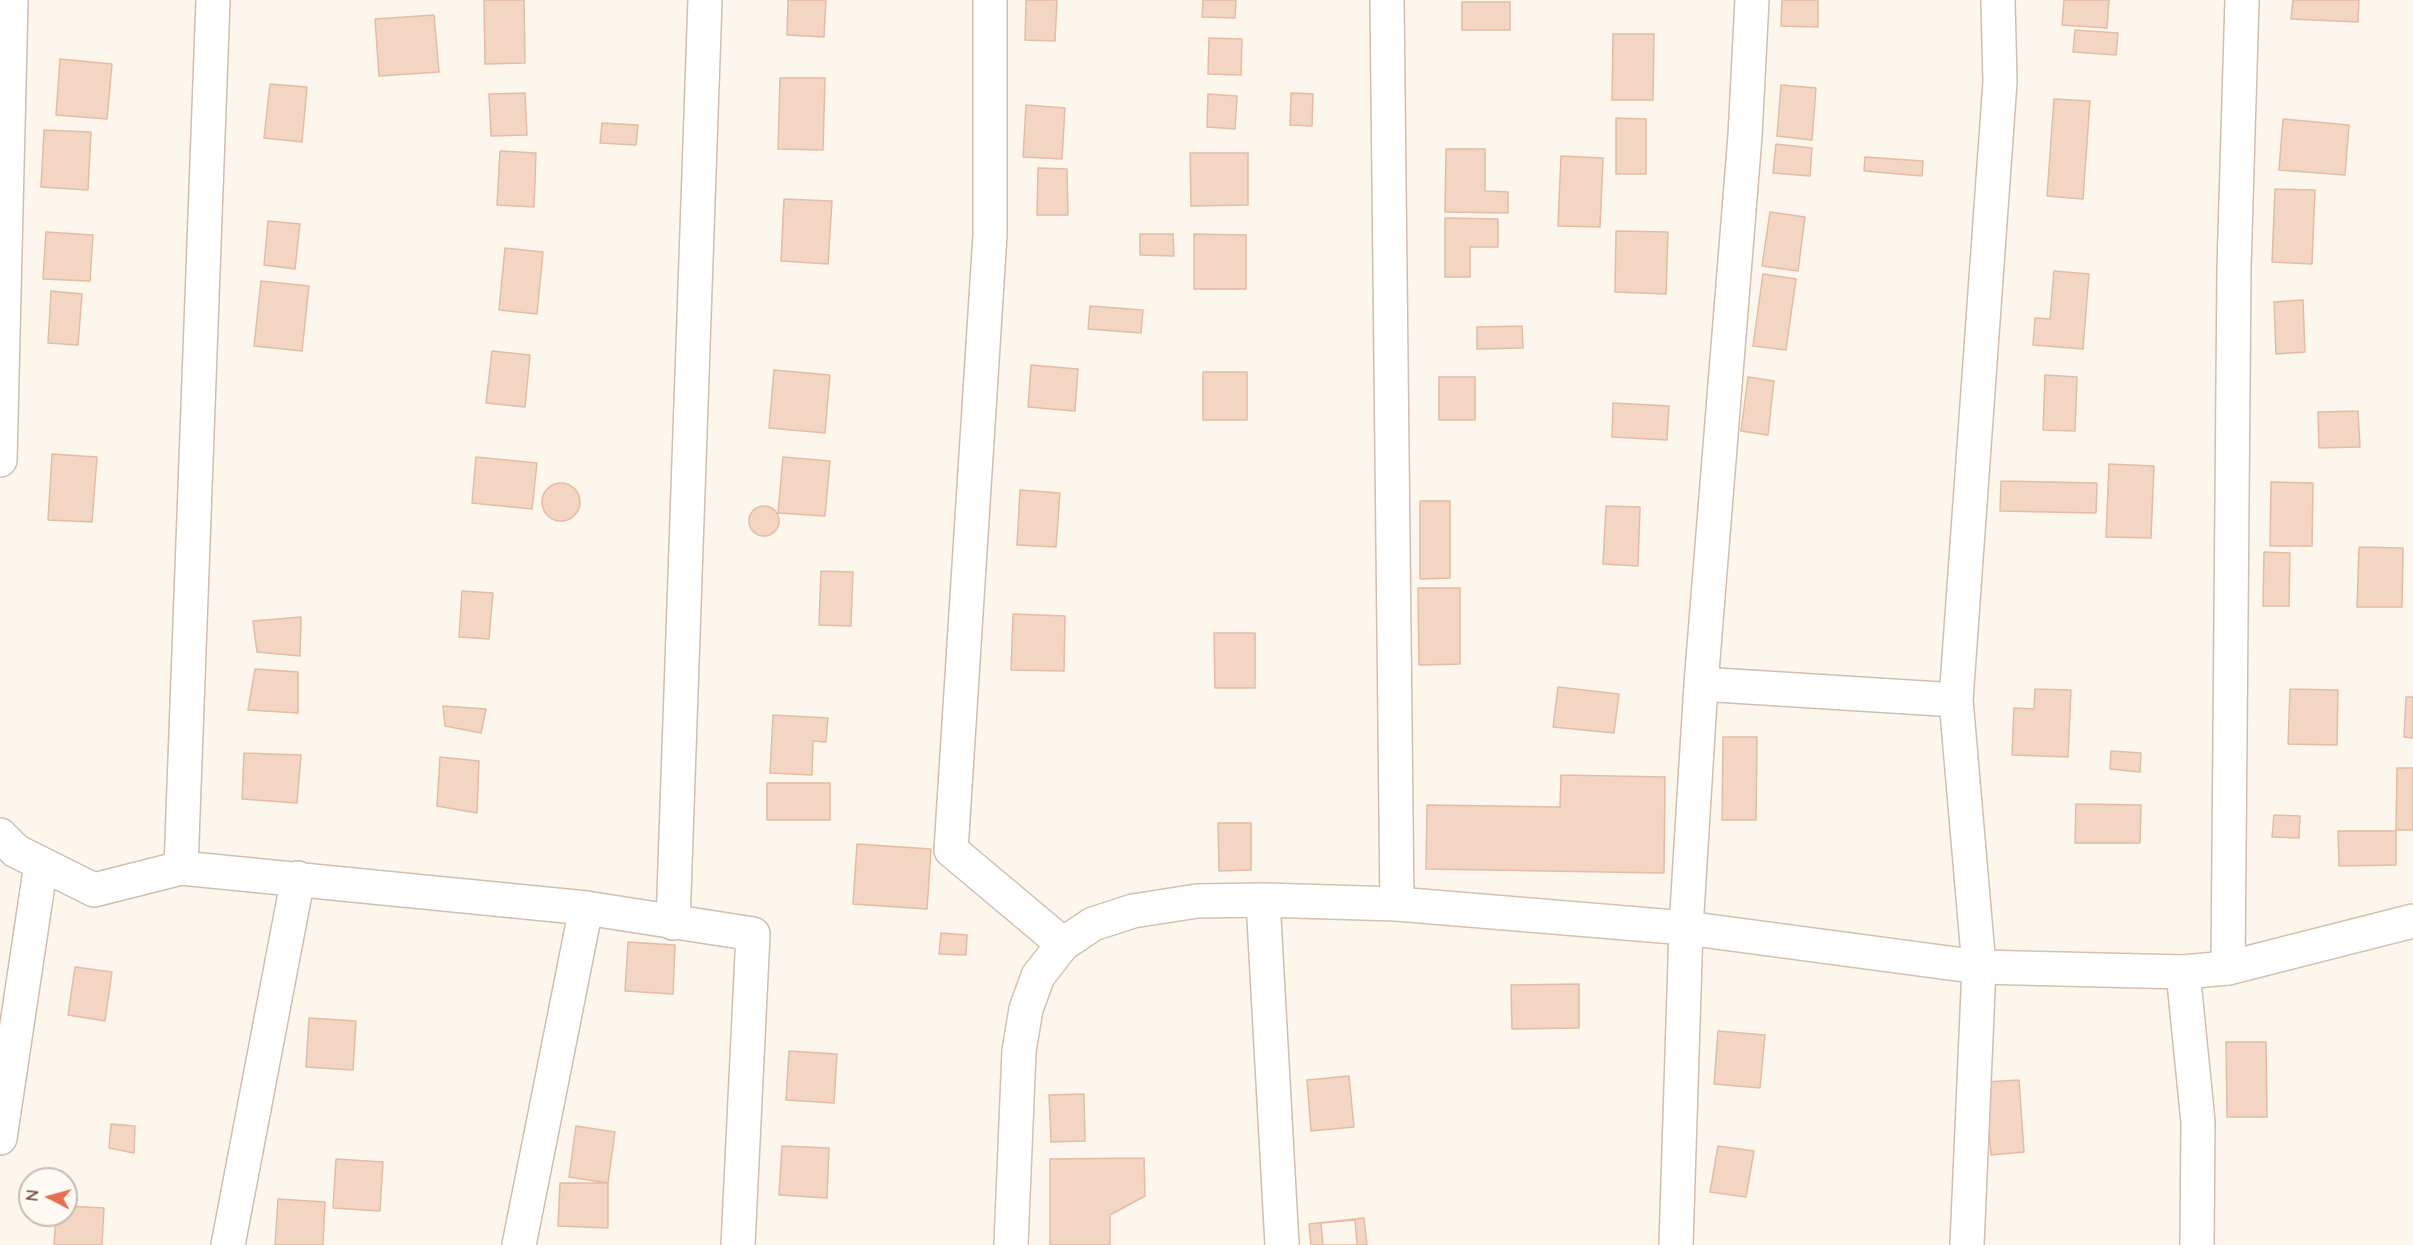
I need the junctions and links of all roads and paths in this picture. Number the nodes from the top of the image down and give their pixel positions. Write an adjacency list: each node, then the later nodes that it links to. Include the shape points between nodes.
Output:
1 (11, 0): 9 (street)
2 (213, 0): 14 (street)
3 (705, 0): 20 (street)
4 (990, 0): 22 (street, via 990,235 951,850)
5 (1387, 0): 17 (street)
6 (1752, 0): 10 (street, via 1745,136)
7 (1998, 0): 11 (street, via 2001,82)
8 (2242, 0): 24 (street, via 2234,267)
9 (0, 460)
10 (1701, 684): 11 (street); 21 (street)
11 (1956, 700): 23 (street)
12 (0, 835): 13 (street, via 16,852)
13 (41, 864): 14 (street, via 94,890); 26 (street)
14 (181, 868): 15 (street)
15 (298, 878): 18 (street); 27 (street)
16 (1263, 900): 17 (street); 22 (street, via 1197,902 1133,910 1093,924); 31 (street)
17 (1397, 904): 21 (street)
18 (586, 908): 20 (street); 28 (street)
19 (2413, 921): 24 (street)
20 (673, 923): 29 (street, via 753,934)
21 (1686, 928): 23 (street); 32 (street)
22 (1063, 944): 30 (street, via 1038,976 1026,1009 1018,1061)
23 (1979, 967): 25 (street); 33 (street)
24 (2228, 968): 25 (street)
25 (2183, 972): 34 (street, via 2198,1122)
26 (0, 1138)
27 (228, 1245)
28 (519, 1245)
29 (738, 1245)
30 (1011, 1245)
31 (1282, 1245)
32 (1676, 1245)
33 (1967, 1245)
34 (2197, 1245)

